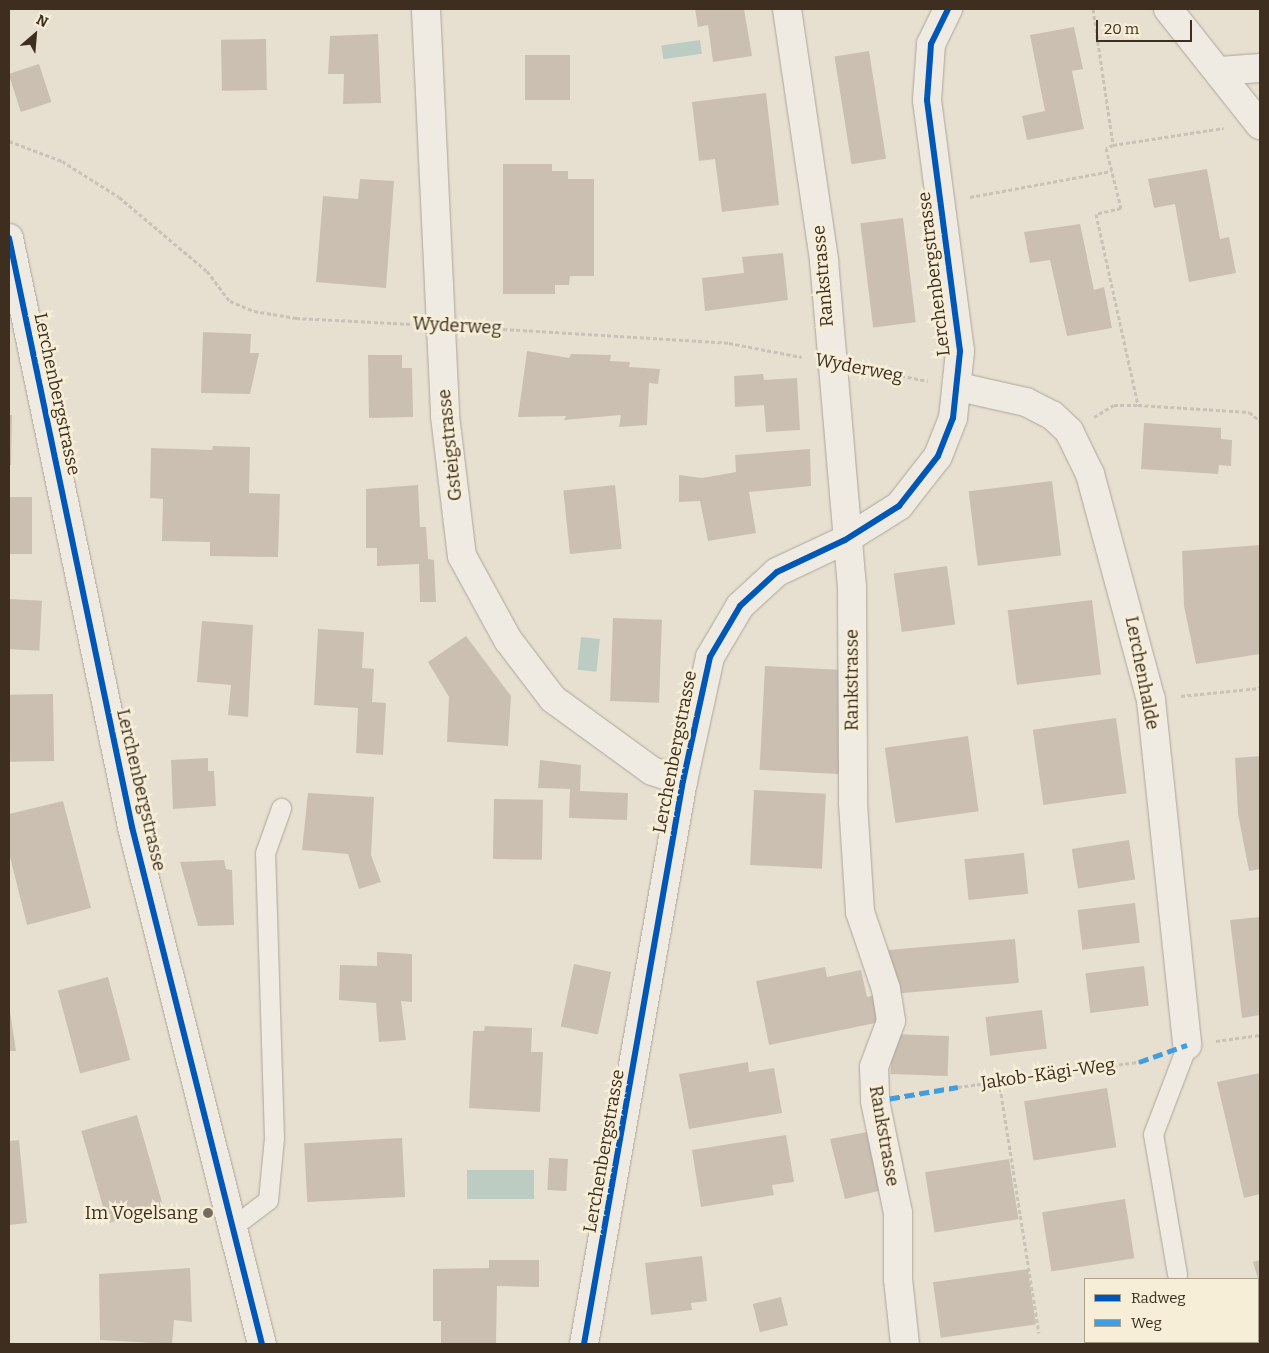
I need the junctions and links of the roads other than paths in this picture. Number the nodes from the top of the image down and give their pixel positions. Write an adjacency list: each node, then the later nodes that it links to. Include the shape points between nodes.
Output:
1 (426, 9): 11 (street, Gsteigstrasse, via 445,416 462,556 508,640 554,700 652,771)
2 (786, 9): 10 (street, Rankstrasse, via 824,261)
3 (948, 9): 9 (street, Lerchenbergstrasse, via 931,44 926,100 960,351)
4 (1168, 9): 6 (street)
5 (1260, 68): 6 (street)
6 (1220, 70): 7 (street)
7 (1259, 124)
8 (9, 238): 14 (street, Lerchenbergstrasse, via 132,826)
9 (959, 387): 10 (street, Lerchenbergstrasse, via 938,456 919,484 899,506); 13 (street, Lerchenhalde, via 1026,402 1052,415 1069,431 1090,474 1151,700)
10 (845, 540): 11 (street, Lerchenbergstrasse, via 777,572 732,619 702,681); 18 (street, Rankstrasse, via 852,587 853,803 860,902 891,1021 874,1067 875,1102 898,1212 898,1279)
11 (683, 780): 17 (street, Lerchenbergstrasse)
12 (281, 808): 14 (lane, via 265,853 274,1138 268,1200)
13 (1187, 1045): 15 (lane, via 1153,1134)
14 (235, 1225): 16 (street, Lerchenbergstrasse)
15 (1177, 1274)
16 (262, 1344)
17 (584, 1344)
18 (905, 1344)

